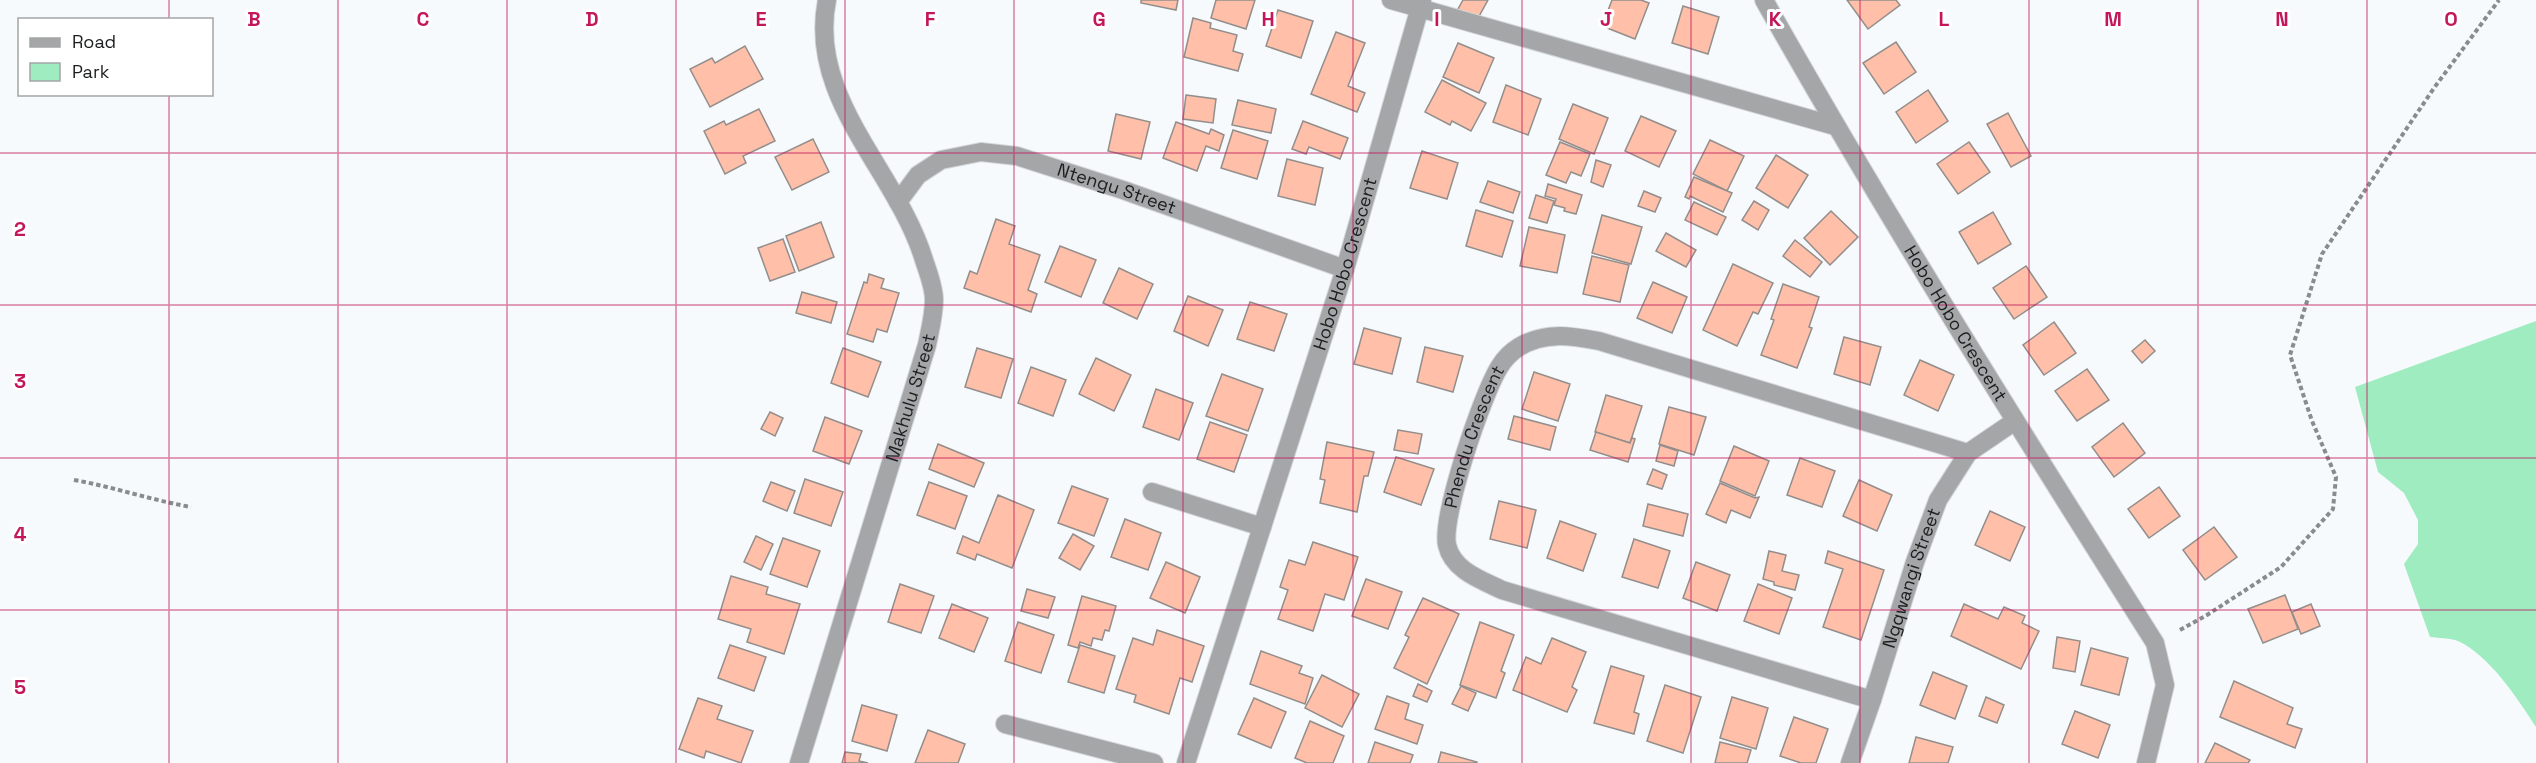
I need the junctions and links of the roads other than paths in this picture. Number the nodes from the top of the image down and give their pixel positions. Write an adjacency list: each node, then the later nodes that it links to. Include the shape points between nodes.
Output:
1 (826, 0): 6 (street, Makhulu Street, via 822,20 829,74 841,104)
2 (1391, 0): 4 (street)
3 (1764, 0): 5 (street, Hobo Hobo Crescent)
4 (1420, 4): 5 (street); 7 (street, Hobo Hobo Crescent)
5 (1835, 126): 8 (street, Hobo Hobo Crescent)
6 (898, 202): 7 (street, Ntengu Street, via 918,175 941,160 981,152 1017,156); 15 (street, Makhulu Street, via 908,215 929,275 934,298 932,326)
7 (1346, 269): 11 (street, Hobo Hobo Crescent)
8 (2015, 421): 9 (street, Ngqwangi Street); 18 (street, Hobo Hobo Crescent, via 2155,643 2165,685)
9 (1968, 453): 12 (street, Ngqwangi Street, via 1938,500); 12 (street, Phendu Crescent, via 1599,341 1563,335 1542,337 1508,355 1488,392 1453,492 1447,545 1461,567 1503,590)
10 (1152, 492): 11 (street)
11 (1262, 527): 14 (street, Hobo Hobo Crescent)
12 (1872, 700): 17 (street, Ngqwangi Street)
13 (1005, 724): 16 (street)
14 (1191, 762)
15 (799, 763)
16 (1154, 763)
17 (1850, 763)
18 (2146, 763)

